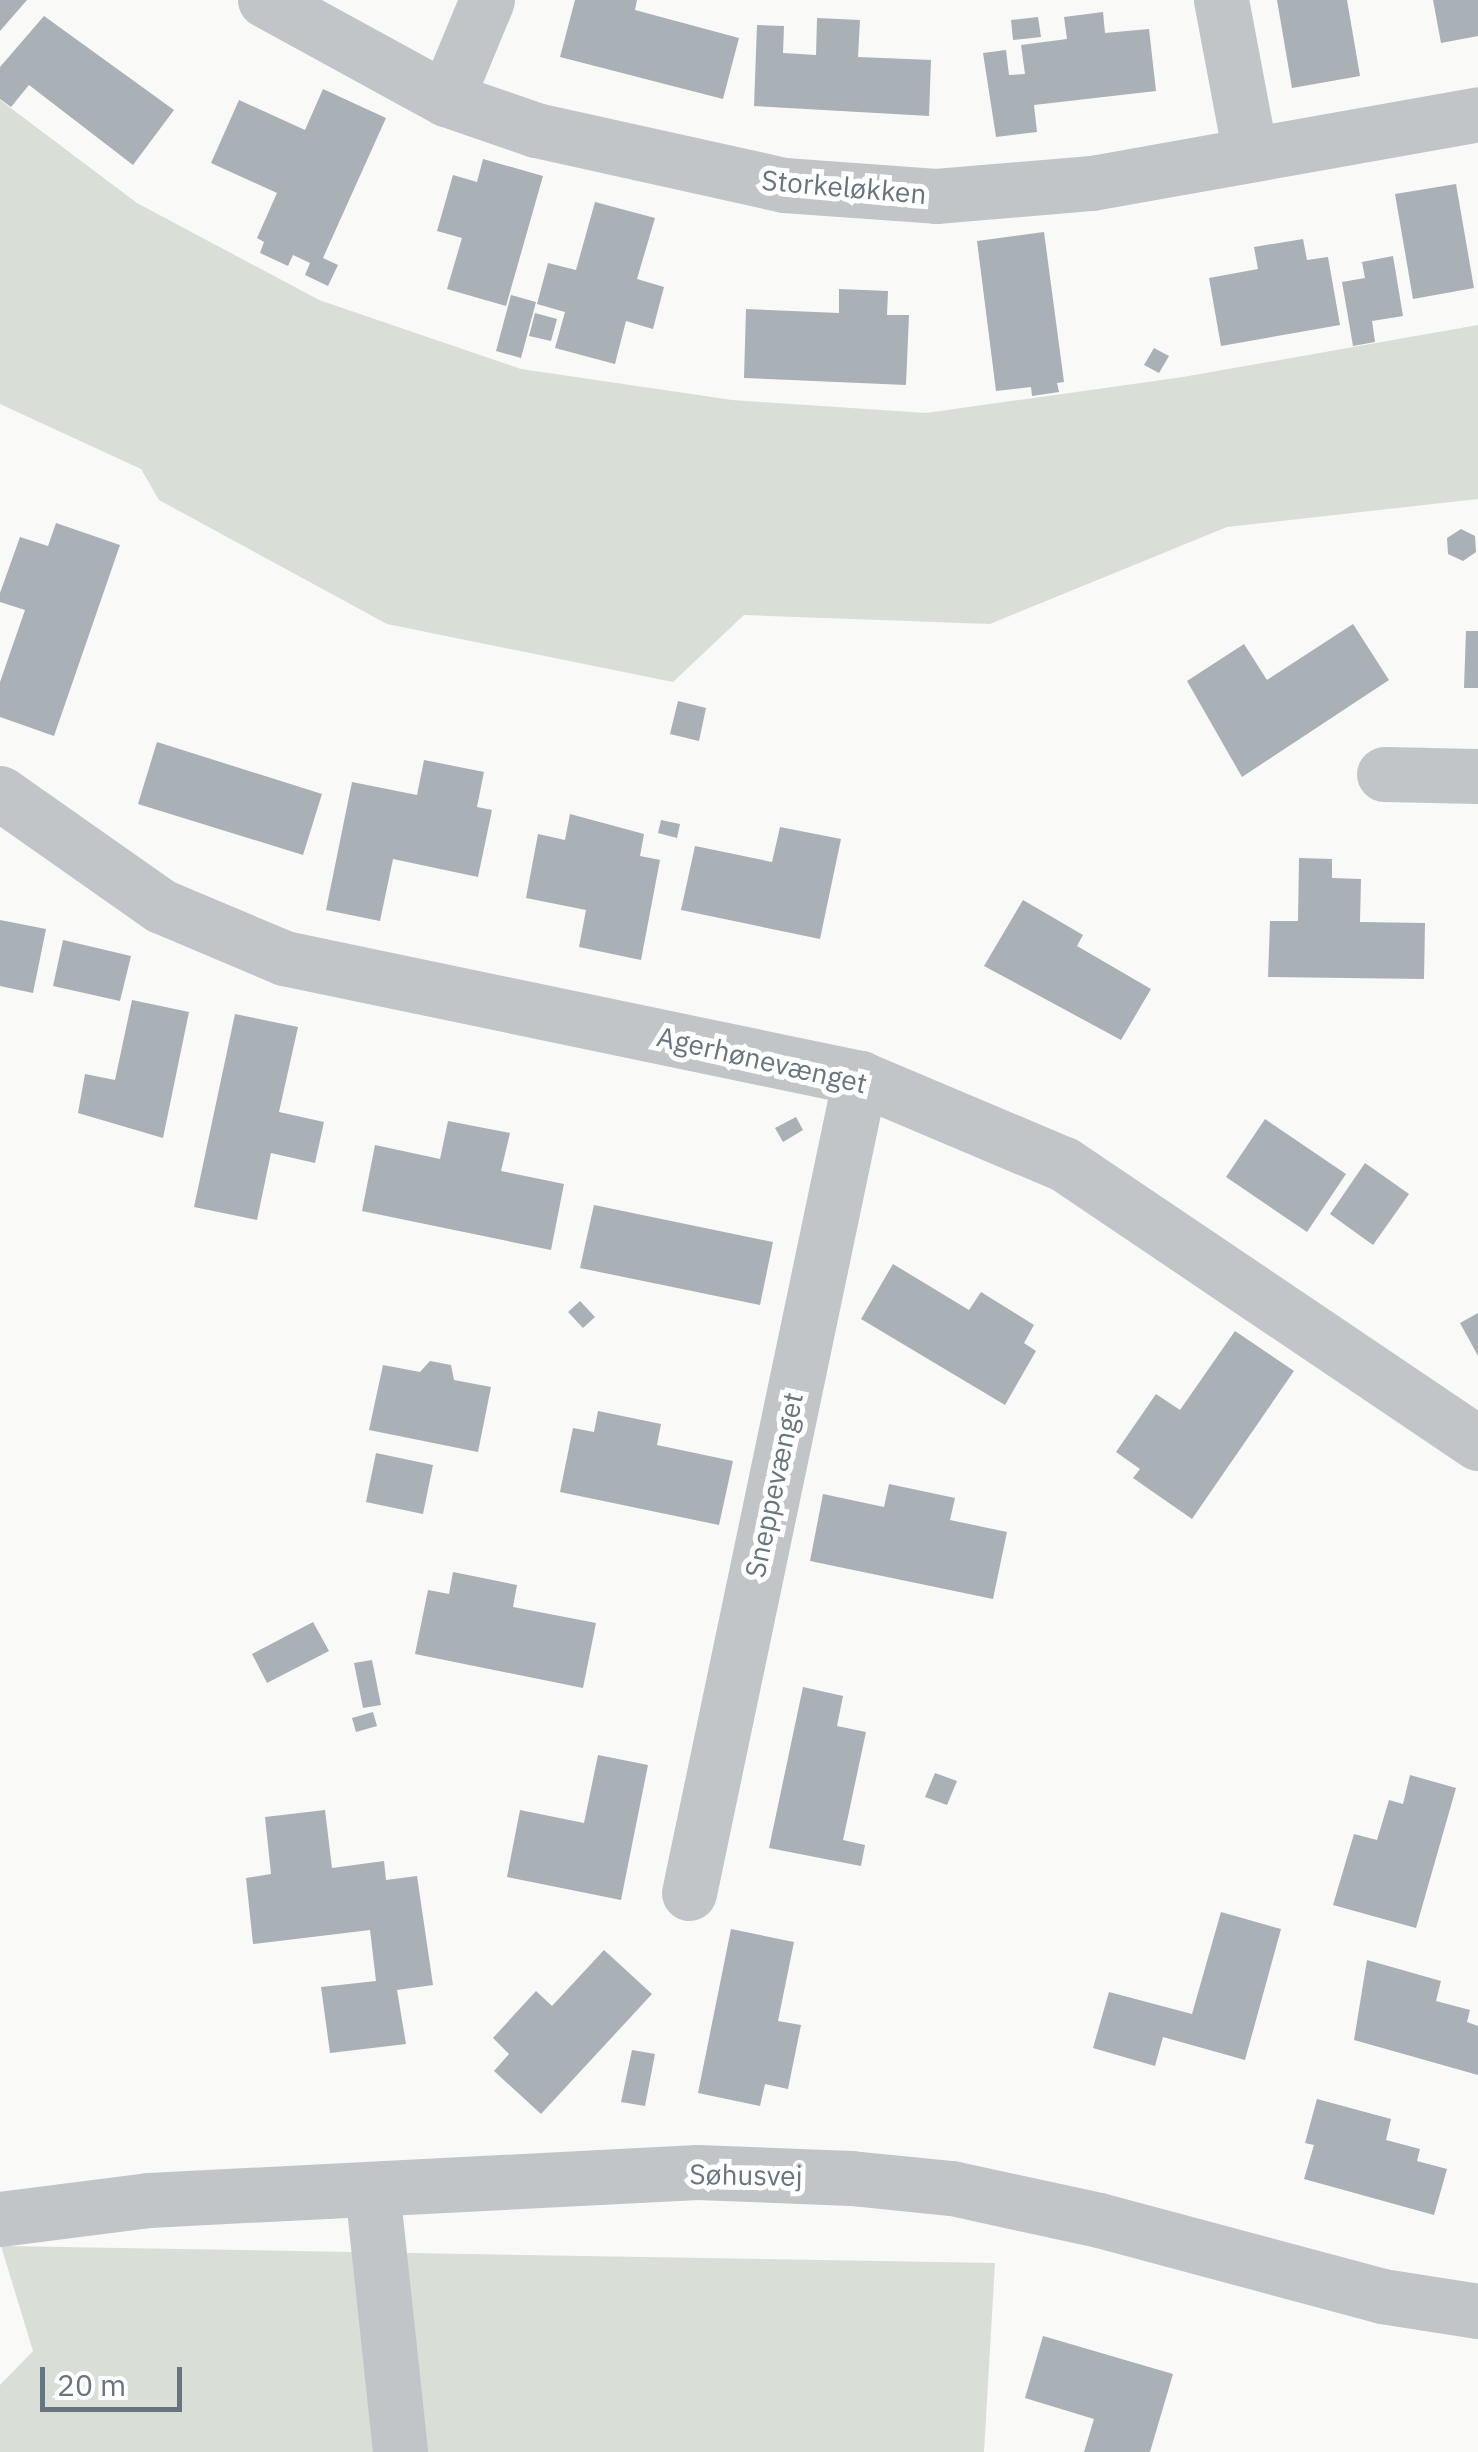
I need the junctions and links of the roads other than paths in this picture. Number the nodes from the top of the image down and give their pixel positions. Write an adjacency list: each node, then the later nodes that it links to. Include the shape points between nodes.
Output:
1 (265, 0): 4 (street, Storkeløkken)
2 (487, 0): 4 (street)
3 (1221, 0): 6 (street)
4 (446, 98): 6 (street, Storkeløkken, via 658,161 784,185 916,195 1092,183)
5 (1478, 114): 6 (street, Storkeløkken)
6 (1250, 154)
7 (1384, 774): 8 (street)
8 (1478, 776)
9 (0, 792): 10 (street, Agerhønevænget, via 162,906 284,958)
10 (860, 1078): 11 (street, Agerhønevænget, via 1064,1164); 12 (street, Sneppevænget)
11 (1478, 1443)
12 (688, 1892)
13 (372, 2189): 14 (street, Søhusvej, via 149,2200); 15 (street, Søhusvej, via 697,2172 952,2188 1382,2296); 16 (street)
14 (0, 2219)
15 (1478, 2312)
16 (400, 2452)

